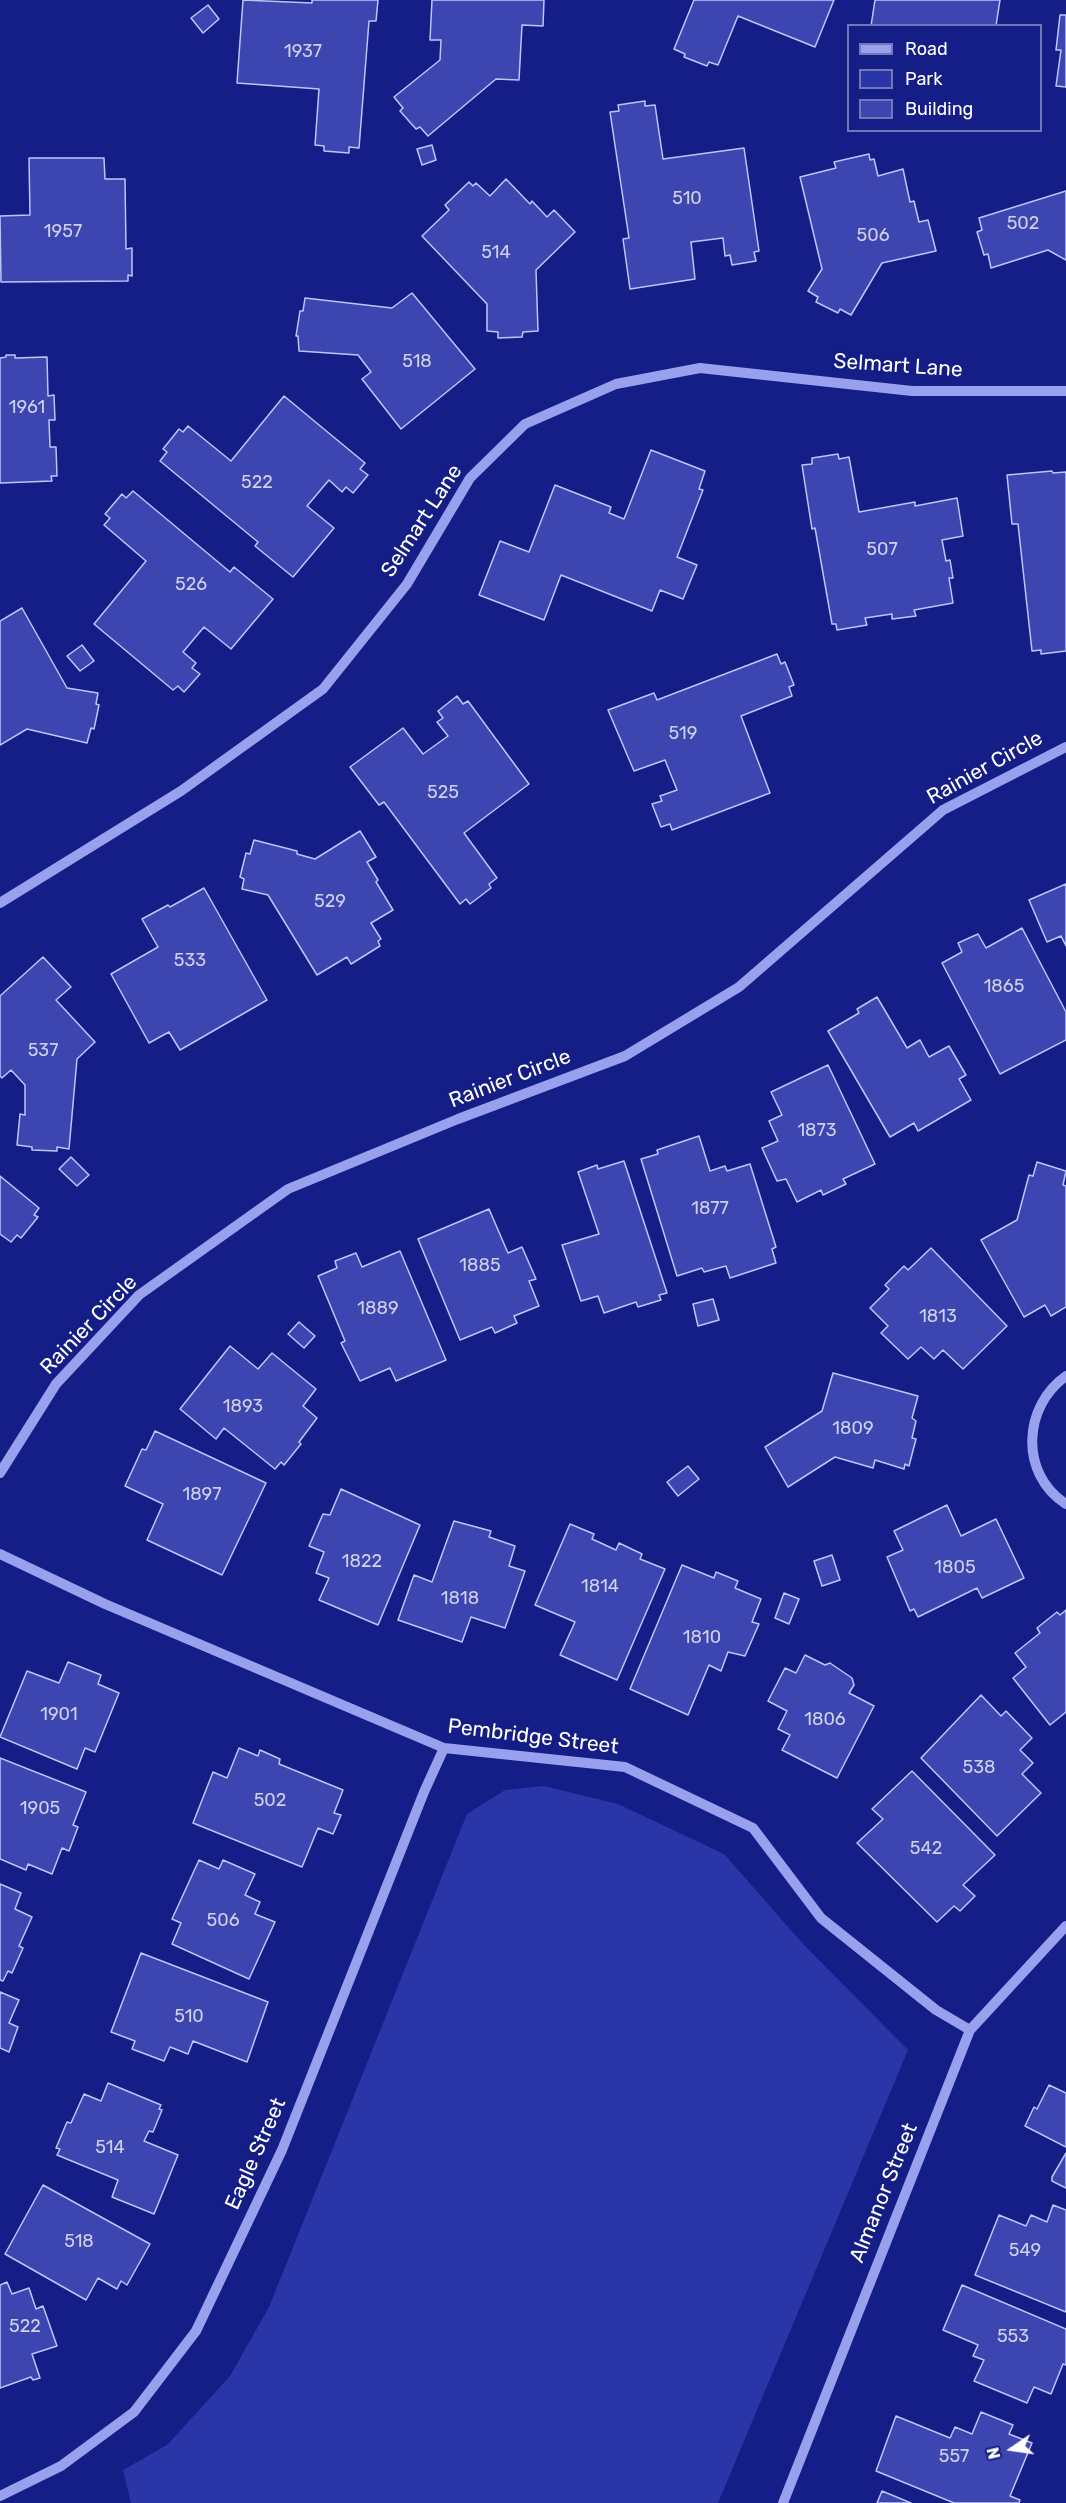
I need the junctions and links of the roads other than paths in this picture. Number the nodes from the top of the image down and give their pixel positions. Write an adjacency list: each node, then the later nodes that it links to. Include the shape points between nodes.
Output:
1 (1066, 391): 3 (street, Selmart Lane, via 912,391 700,368 616,384 525,424 470,478 407,584 323,689 181,791)
2 (1066, 747): 5 (street, Rainier Circle, via 943,810 739,987 625,1056 288,1189 139,1295 56,1384)
3 (0, 903)
4 (1066, 1376): 6 (street, via 1055,1383 1040,1404 1031,1429 1032,1454 1041,1478)
5 (0, 1473)
6 (1066, 1504)
7 (0, 1554): 8 (street, Pembridge Street, via 105,1604)
8 (444, 1748): 10 (street, Pembridge Street, via 625,1767 753,1828 821,1918 936,2010); 11 (street, Eagle Street, via 282,2150 196,2331 134,2412 61,2466)
9 (1066, 1926): 10 (street, Almanor Street)
10 (970, 2030): 12 (street, Almanor Street)
11 (0, 2496)
12 (783, 2503)

